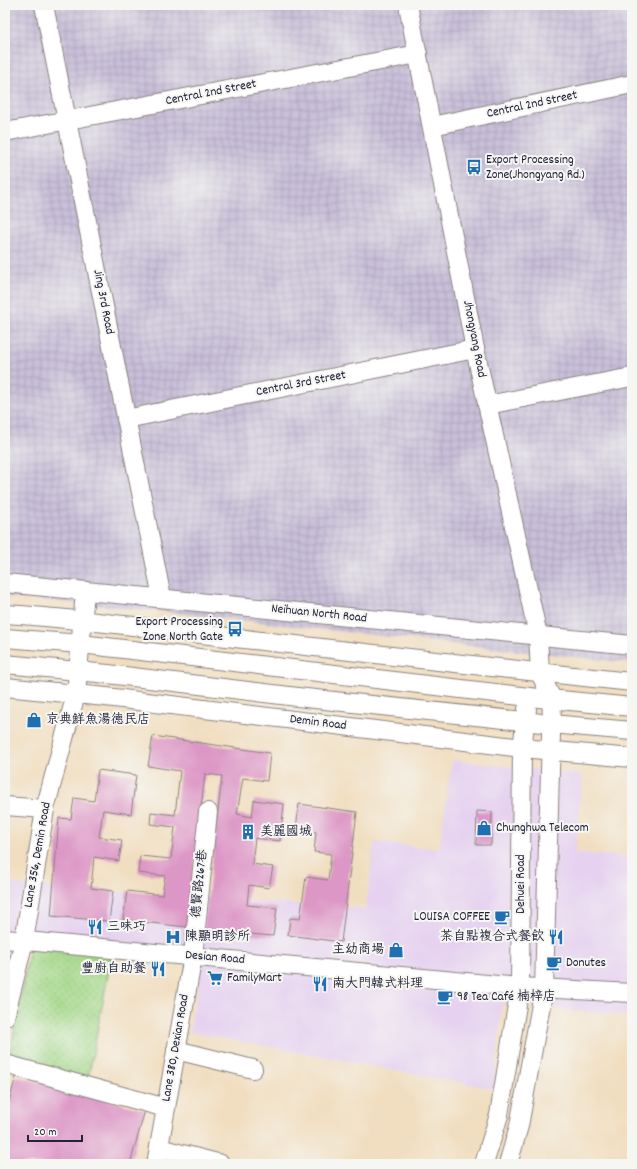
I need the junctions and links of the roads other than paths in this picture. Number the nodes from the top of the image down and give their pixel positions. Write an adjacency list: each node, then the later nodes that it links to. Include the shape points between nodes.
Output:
1 (44, 5): 5 (street, Jing 3rd Road)
2 (408, 5): 3 (street, Jhongyang Road)
3 (418, 54): 5 (street, Central 2nd Street); 6 (street, Jhongyang Road)
4 (632, 84): 6 (street, Central 2nd Street)
5 (66, 120): 7 (street, Central 2nd Street); 11 (street, Jing 3rd Road)
6 (432, 126): 8 (street, Jhongyang Road)
7 (5, 132)
8 (475, 349): 10 (street, Jhongyang Road); 11 (street, Central 3rd Street)
9 (632, 377): 10 (street)
10 (487, 405): 17 (street, Jhongyang Road)
11 (126, 419): 14 (street, Jing 3rd Road)
12 (5, 583): 13 (street, Neihuan North Road)
13 (85, 592): 14 (street, Neihuan North Road); 16 (street, Lane 356, Demin Road)
14 (162, 598): 17 (street, Neihuan North Road)
15 (5, 614): 16 (street)
16 (83, 621): 19 (street, Lane 356, Demin Road); 23 (street)
17 (538, 636): 20 (street, Neihuan North Road); 23 (street, Jhongyang Road)
18 (5, 638): 19 (street)
19 (81, 644): 22 (street, Lane 356, Demin Road); 27 (street)
20 (632, 645)
21 (5, 664): 22 (street, Demin Road)
22 (79, 671): 26 (street, Lane 356, Demin Road); 30 (street, Demin Road, via 306,698)
23 (540, 673): 24 (street); 27 (street, Dehuei Road); 28 (street)
24 (632, 682)
25 (5, 688): 26 (street, Demin Road)
26 (76, 694): 33 (street, Demin Road); 37 (street, Lane 356, Demin Road)
27 (529, 697): 28 (street); 30 (street, Dehuei Road)
28 (552, 699): 29 (street); 31 (street, Dehuei Road)
29 (632, 707)
30 (525, 720): 31 (street, Demin Road); 33 (street, Dehuei Road)
31 (551, 724): 32 (street, Demin Road); 34 (street, Dehuei Road)
32 (632, 731)
33 (522, 748): 34 (street, Demin Road); 42 (street, Dehuei Road)
34 (550, 750): 35 (street, Demin Road); 43 (street, Dehuei Road)
35 (632, 758)
36 (5, 806): 37 (street)
37 (45, 809): 40 (street, Lane 356, Demin Road)
38 (208, 812): 41 (street, 德賢路267巷)
39 (5, 939): 40 (street, Desian Road)
40 (24, 941): 41 (street, Desian Road); 45 (street, Lane 356, Demin Road)
41 (193, 956): 42 (street, Desian Road); 46 (street, Lane 380, Dexian Road)
42 (520, 987): 43 (street, Desian Road); 52 (street, Dehuei Road, via 499,1115)
43 (544, 988): 44 (street); 53 (street, Dehuei Road, via 519,1126)
44 (632, 993)
45 (5, 1017)
46 (176, 1050): 48 (street); 49 (street, Lane 380, Dexian Road)
47 (5, 1064): 49 (street)
48 (254, 1069)
49 (166, 1108): 50 (street, Lane 380, Dexian Road)
50 (158, 1156): 51 (street)
51 (221, 1164)
52 (484, 1164)
53 (508, 1164)

